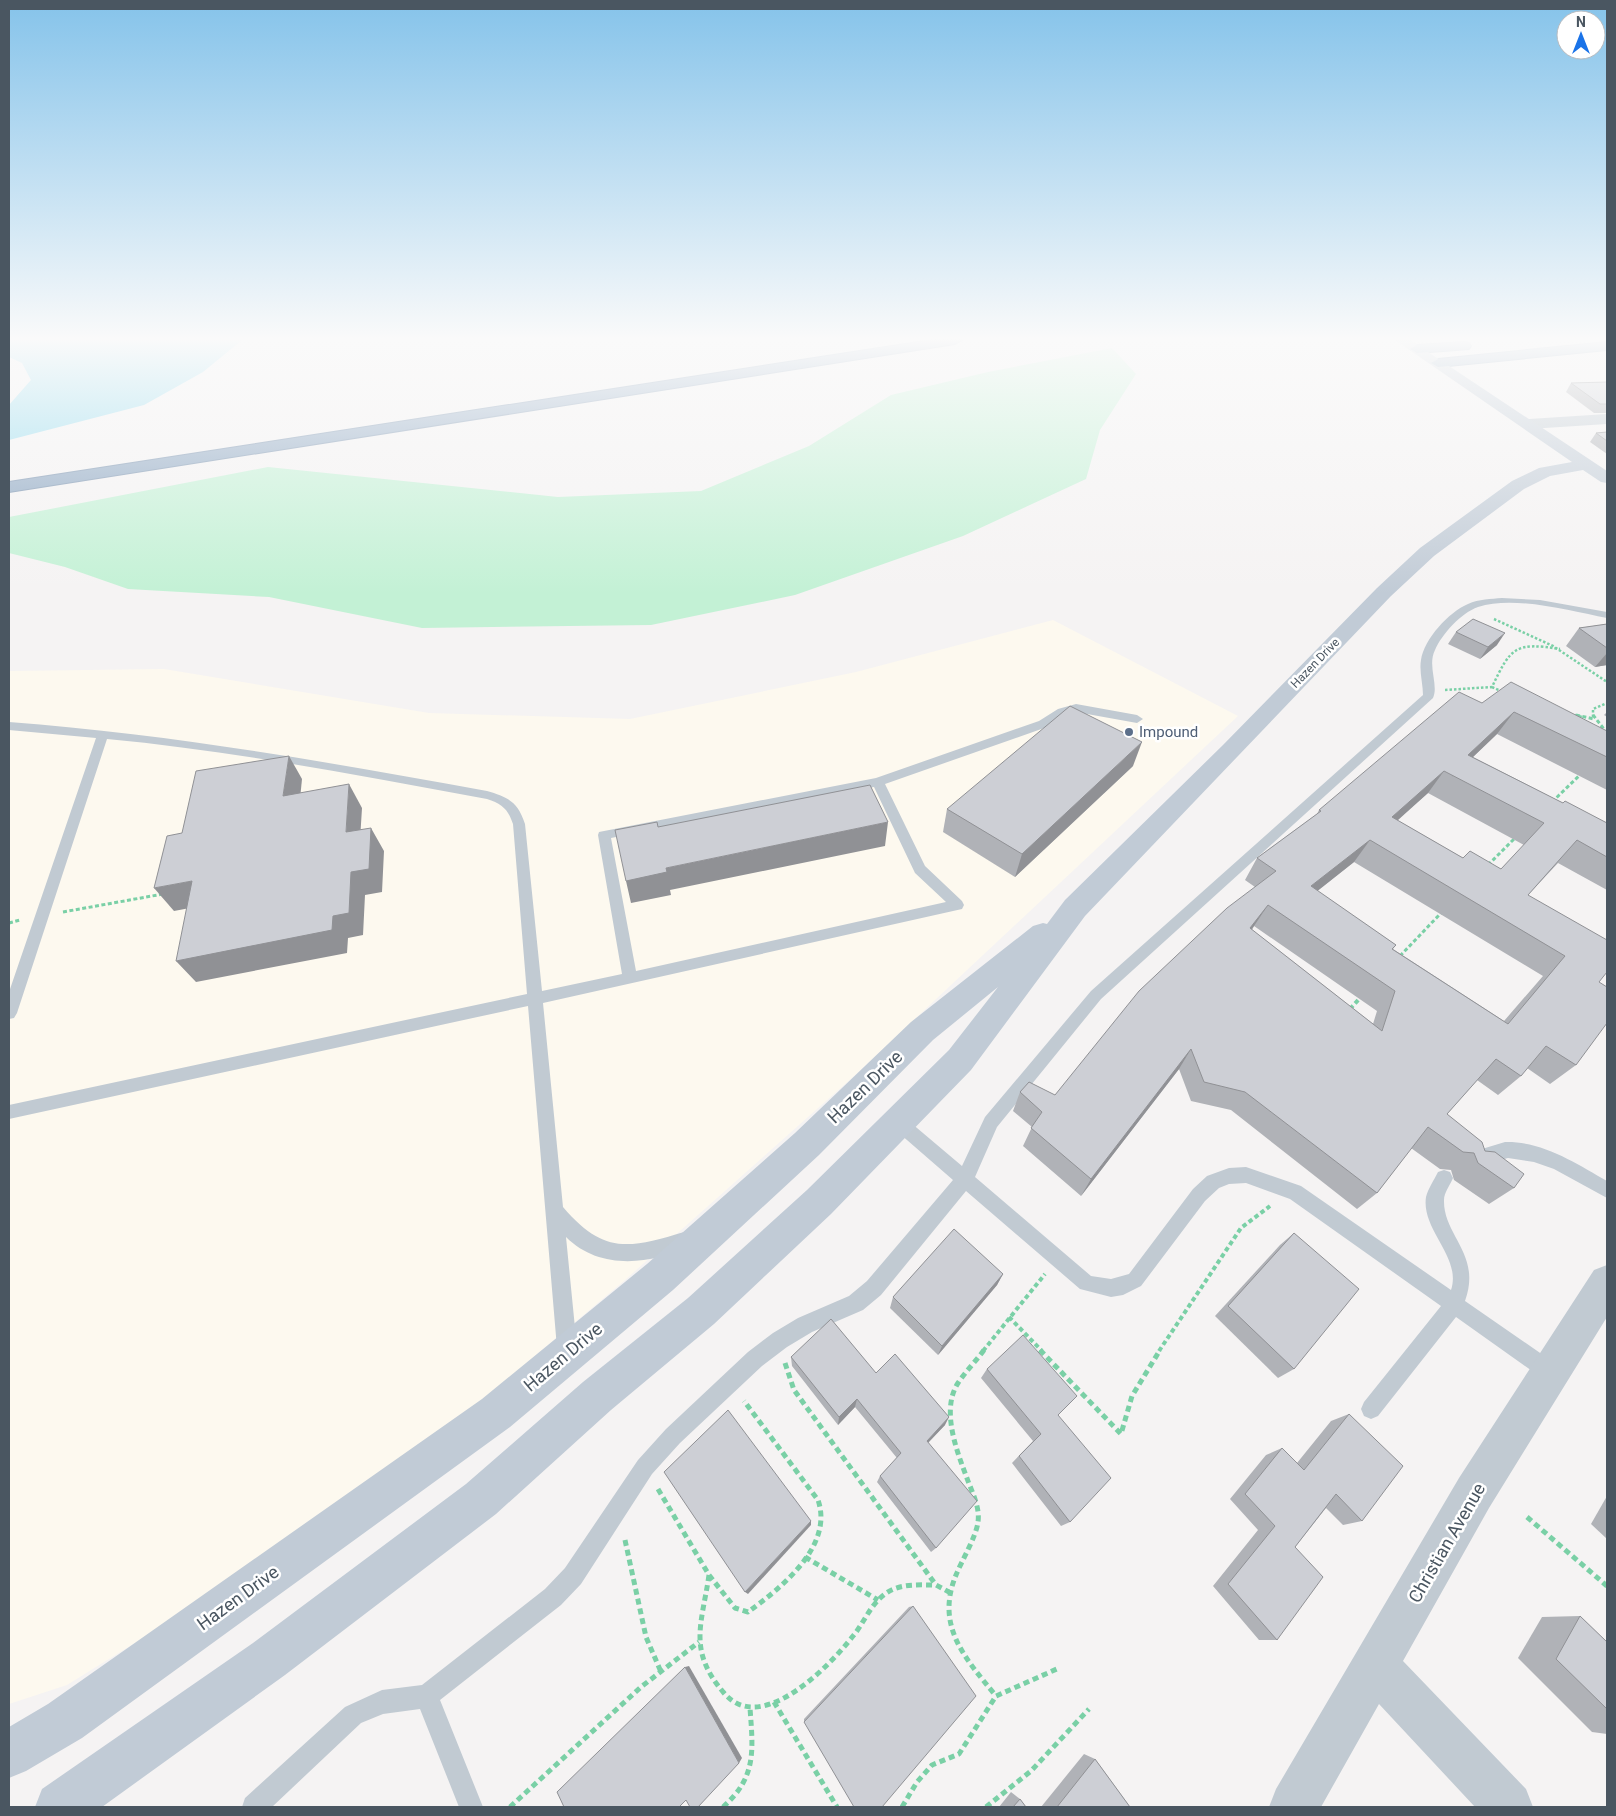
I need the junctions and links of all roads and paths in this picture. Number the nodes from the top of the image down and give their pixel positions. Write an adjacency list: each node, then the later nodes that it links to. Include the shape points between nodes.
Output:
1 (344, 425): 5 (highway)
2 (413, 425): 7 (highway)
3 (1530, 425): 4 (street)
4 (1586, 464): 6 (street); 29 (street, Hazen Drive, via 1545,472 1518,485 1427,552)
5 (9, 476)
6 (1607, 478)
7 (9, 488)
8 (1607, 615): 13 (lane, via 1529,603 1475,604 1432,643 1426,662)
9 (1494, 619): 10 (path)
10 (1560, 649): 11 (path); 12 (path, via 1533,645 1512,651)
11 (1607, 682)
12 (1492, 686): 13 (path); 14 (path)
13 (1429, 692): 41 (lane, via 1378,745 1096,995 991,1122)
14 (1510, 695)
15 (1607, 703): 18 (path, via 1594,708)
16 (1574, 715): 18 (path)
17 (1138, 719): 23 (lane, via 1076,708 1062,712 1043,724)
18 (1594, 719): 20 (path)
19 (9, 726): 21 (lane)
20 (1607, 733)
21 (103, 734): 34 (lane, via 345,769 507,800 514,807 520,824); 36 (lane)
22 (1586, 768): 24 (path)
23 (878, 782): 32 (lane, via 604,834); 32 (lane, via 920,869 957,905)
24 (1545, 809)
25 (1517, 836): 26 (path)
26 (1483, 870)
27 (170, 893): 30 (path)
28 (1449, 905): 31 (path)
29 (1075, 908): 38 (street, Hazen Drive, via 960,1060); 45 (street, Hazen Drive, via 922,1030 807,1144)
30 (63, 912)
31 (1394, 962)
32 (630, 978): 34 (lane)
33 (1367, 990): 35 (path)
34 (535, 998): 37 (lane); 44 (lane)
35 (1347, 1012)
36 (9, 1013)
37 (9, 1112)
38 (898, 1122): 41 (lane); 74 (street, Hazen Drive, via 818,1202 701,1310 597,1396 481,1499 269,1659)
39 (1468, 1160): 42 (lane, via 1506,1150 1527,1151 1552,1160)
40 (1444, 1178): 48 (lane, via 1435,1197 1436,1213 1460,1271 1461,1287)
41 (965, 1179): 46 (lane); 50 (lane, via 874,1288 856,1303 805,1325)
42 (1607, 1190)
43 (1295, 1192): 46 (lane, via 1246,1175 1229,1176 1213,1182 1199,1195 1135,1280 1122,1288 1105,1290 1086,1282); 48 (lane); 49 (path, via 1256,1214 1241,1228 1141,1379 1120,1434)
44 (555, 1211): 45 (lane, via 580,1237 622,1254 646,1252); 51 (lane)
45 (706, 1234): 51 (street, Hazen Drive)
46 (1058, 1258): 49 (path)
47 (1607, 1283): 52 (street, Christian Avenue)
48 (1455, 1304): 52 (lane); 54 (lane)
49 (1009, 1317): 62 (path, via 957,1384 952,1400 954,1443 977,1504 978,1522)
50 (780, 1340): 53 (lane); 60 (path, via 794,1390)
51 (568, 1354): 73 (street, Hazen Drive, via 496,1414 65,1721)
52 (1551, 1372): 65 (street, Christian Avenue, via 1474,1493)
53 (730, 1382): 55 (lane); 58 (path, via 818,1500 822,1518 819,1534)
54 (1371, 1409)
55 (645, 1467): 56 (lane); 59 (path)
56 (618, 1507): 67 (path, via 646,1637); 68 (lane, via 573,1576 553,1597)
57 (1527, 1517): 61 (path)
58 (805, 1557): 59 (path, via 761,1604 748,1612 735,1608); 63 (path)
59 (710, 1576): 64 (path)
60 (936, 1585): 62 (path); 63 (path, via 899,1588)
61 (1607, 1586)
62 (949, 1592): 69 (path, via 955,1642)
63 (878, 1600): 70 (path, via 822,1672)
64 (699, 1642): 67 (path); 71 (path, via 706,1664 732,1704)
65 (1376, 1666): 82 (street, Christian Avenue); 83 (street)
66 (1059, 1668): 69 (path)
67 (661, 1672): 77 (path, via 641,1686)
68 (427, 1696): 75 (lane, via 382,1702 353,1715); 76 (lane)
69 (996, 1696): 80 (path, via 959,1754 932,1765)
70 (774, 1702): 71 (path, via 765,1707); 79 (path)
71 (750, 1708): 78 (path, via 753,1755 749,1776)
72 (1089, 1710): 81 (path, via 1031,1771)
73 (13, 1750)
74 (60, 1807)
75 (254, 1807)
76 (471, 1807)
77 (510, 1807)
78 (723, 1807)
79 (837, 1807)
80 (902, 1807)
81 (986, 1807)
82 (1294, 1807)
83 (1508, 1807)

